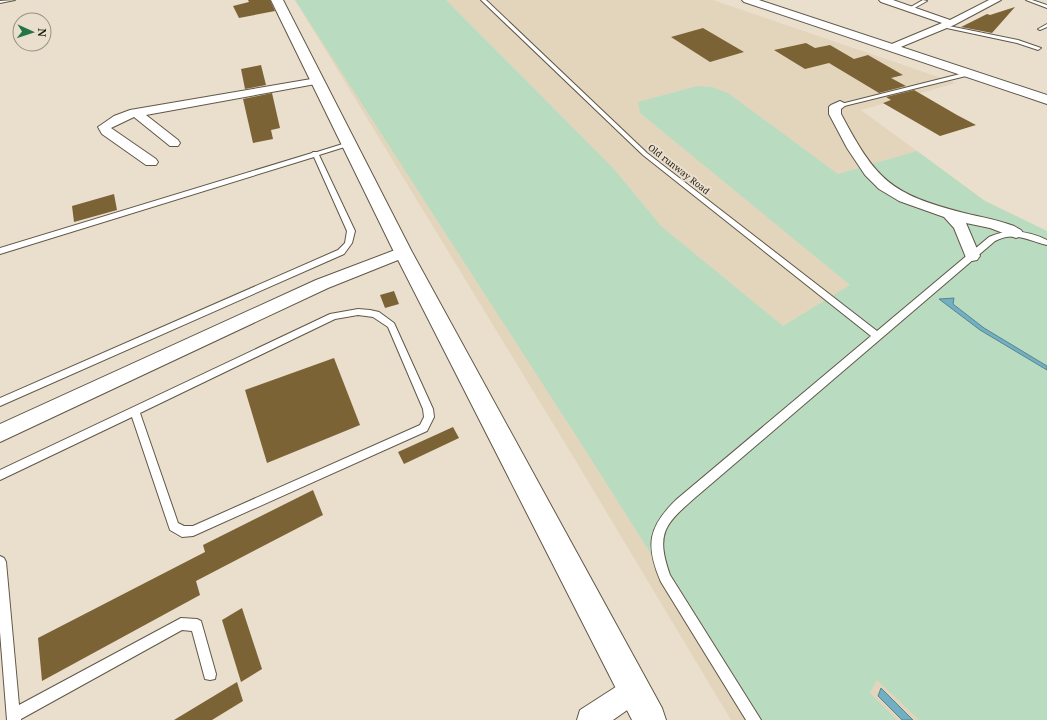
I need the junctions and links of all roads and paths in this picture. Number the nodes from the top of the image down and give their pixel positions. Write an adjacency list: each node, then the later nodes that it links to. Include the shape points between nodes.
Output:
1 (14, 0): 9 (lane)
2 (277, 0): 18 (street)
3 (483, 0): 32 (lane, Old runway Road, via 645,154)
4 (748, 0): 15 (street)
5 (884, 0): 11 (street)
6 (996, 0): 12 (street)
7 (1028, 0): 10 (lane)
8 (925, 1): 11 (lane)
9 (0, 2)
10 (1047, 7)
11 (909, 9): 12 (street)
12 (947, 24): 15 (street); 16 (lane)
13 (1047, 26): 14 (lane)
14 (1040, 29)
15 (891, 48): 17 (street)
16 (1038, 48)
17 (968, 74): 19 (street); 20 (lane)
18 (317, 81): 21 (street); 23 (street)
19 (1047, 100)
20 (840, 105): 26 (street, via 835,107 835,114 857,154 876,179 893,192)
21 (138, 114): 22 (street); 25 (street, via 125,116 104,127 106,131)
22 (174, 143)
23 (349, 144): 24 (lane); 30 (street)
24 (315, 153): 29 (lane); 33 (lane, via 351,231 351,238 341,252)
25 (151, 162)
26 (949, 214): 27 (street, via 1003,226); 31 (street, via 961,226)
27 (1016, 233): 28 (lane, via 1032,236); 31 (lane, via 997,236)
28 (1047, 243)
29 (0, 251)
30 (403, 252): 35 (street, via 322,284); 40 (street)
31 (972, 256): 32 (lane)
32 (877, 336): 44 (lane, via 674,508 656,533 659,563 665,578)
33 (0, 402)
34 (135, 411): 34 (lane, via 333,316 369,312 381,316 391,326 428,408 429,417 424,428 193,531 182,532 174,526); 36 (lane)
35 (0, 433)
36 (0, 475)
37 (0, 562): 38 (lane)
38 (1, 592): 41 (lane)
39 (210, 674): 41 (lane, via 197,625 181,624)
40 (634, 690): 42 (street); 43 (street)
41 (14, 717)
42 (590, 720)
43 (650, 720)
44 (754, 720)

